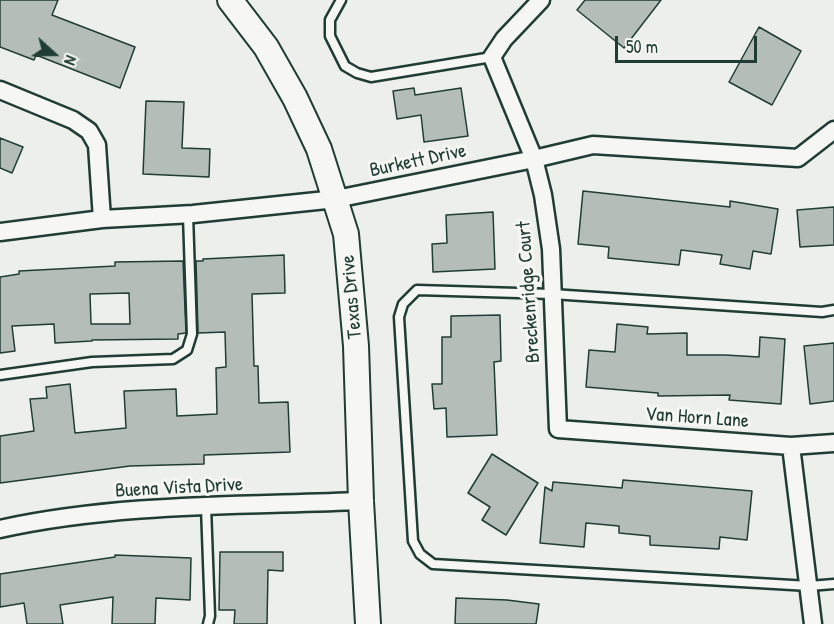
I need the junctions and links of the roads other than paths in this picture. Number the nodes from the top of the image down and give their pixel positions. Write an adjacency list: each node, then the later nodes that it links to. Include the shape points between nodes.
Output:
1 (230, 0): 8 (street, Texas Drive, via 266,47 295,98 320,149)
2 (341, 0): 4 (lane, via 330,20 330,36 345,66 357,74 371,77)
3 (541, 0): 4 (street)
4 (492, 57): 7 (street, Breckenridge Court)
5 (0, 90): 10 (street, via 73,120 89,131 97,145)
6 (834, 130): 7 (street, Burkett Drive, via 798,158 593,145)
7 (534, 159): 8 (street, Burkett Drive); 12 (street, Breckenridge Court, via 551,249)
8 (336, 199): 9 (street, Burkett Drive); 18 (street, Texas Drive, via 346,234 352,290)
9 (188, 214): 10 (street, Burkett Drive); 14 (lane, via 192,334 187,350 173,358 92,362)
10 (102, 219): 11 (street, Burkett Drive)
11 (0, 232)
12 (552, 294): 13 (lane); 15 (street, Breckenridge Court); 22 (lane, via 417,290 404,304 399,317 413,541 420,554 433,564 445,566)
13 (834, 310)
14 (0, 375)
15 (558, 429): 17 (street, Van Horn Lane)
16 (834, 443): 17 (street, Van Horn Lane)
17 (791, 446): 22 (street)
18 (361, 501): 19 (street, Buena Vista Drive); 24 (street, Texas Drive)
19 (206, 507): 20 (street, Buena Vista Drive, via 91,514); 23 (lane)
20 (0, 529)
21 (834, 584): 22 (lane)
22 (808, 586): 25 (street)
23 (208, 624)
24 (368, 624)
25 (813, 624)

